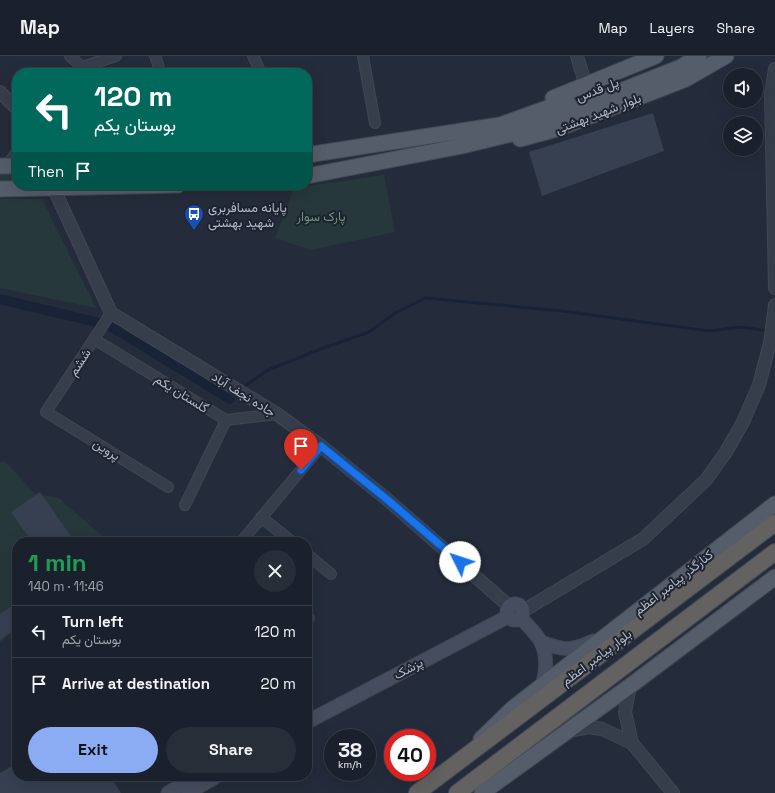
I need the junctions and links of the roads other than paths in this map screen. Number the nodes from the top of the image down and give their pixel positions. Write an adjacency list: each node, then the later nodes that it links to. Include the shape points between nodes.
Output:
1 (70, 56): 11 (street)
2 (116, 56): 12 (street)
3 (155, 56): 13 (street)
4 (253, 56): 14 (street)
5 (363, 56): 19 (street)
6 (577, 56): 16 (street)
7 (656, 56): 16 (main road)
8 (682, 56): 20 (main road, پل قدس)
9 (699, 56): 20 (main road, پل قدس, via 681,67)
10 (726, 56): 22 (main road, بلوار شهید بهشتی, via 686,79 557,129 526,138)
11 (81, 68)
12 (88, 68)
13 (160, 68)
14 (259, 68)
15 (775, 69): 28 (street, via 771,94)
16 (586, 86): 21 (main road)
17 (0, 92): 18 (street)
18 (12, 104)
19 (376, 123)
20 (514, 127): 21 (main road); 22 (main road, بلوار شهید بهشتی)
21 (464, 130): 23 (main road)
22 (462, 146): 24 (main road, بلوار شهید بهشتی)
23 (312, 154)
24 (312, 175)
25 (0, 189): 26 (main road)
26 (12, 189)
27 (54, 190): 30 (street)
28 (775, 288)
29 (775, 305): 47 (street, via 770,343 759,385 743,422 706,480 643,539)
30 (111, 313): 31 (street, ششم); 33 (street, جاده نجف آباد)
31 (94, 339): 32 (street, ششم); 34 (street, گلستان یکم)
32 (46, 412): 36 (street, پروین)
33 (277, 414): 34 (street); 35 (street, جاده نجف آباد)
34 (226, 420): 38 (street)
35 (321, 446): 39 (street); 47 (street, جاده نجف آباد, via 395,506)
36 (168, 487)
37 (775, 504): 48 (main road, کنارگذر پیامبر اعظم)
38 (185, 505)
39 (261, 517): 41 (street); 42 (street)
40 (775, 523): 55 (highway, بلوار پیامبر اعظم)
41 (245, 537)
42 (286, 537)
43 (775, 552): 61 (highway, بلوار پیامبر اعظم)
44 (312, 558): 45 (street)
45 (331, 574)
46 (775, 577): 51 (main road)
47 (515, 613): 49 (main road, جاده نجف آباد); 52 (main road, پزشک)
48 (609, 632): 49 (main road, via 576,649 555,647); 50 (main road, کنارگذر پیامبر اعظم)
49 (541, 642): 50 (main road, via 545,664)
50 (542, 685): 55 (main road, کنارگذر پیامبر اعظم, via 501,718)
51 (630, 686): 53 (main road); 54 (street, via 625,712)
52 (312, 719)
53 (566, 732): 54 (street, via 602,728); 62 (main road)
54 (632, 742): 63 (street)
55 (464, 756): 60 (highway, بلوار پیامبر اعظم)
56 (188, 781): 58 (main road)
57 (208, 781): 59 (main road)
58 (168, 793)
59 (188, 793)
60 (417, 793)
61 (457, 793)
62 (482, 793)
63 (674, 793)

